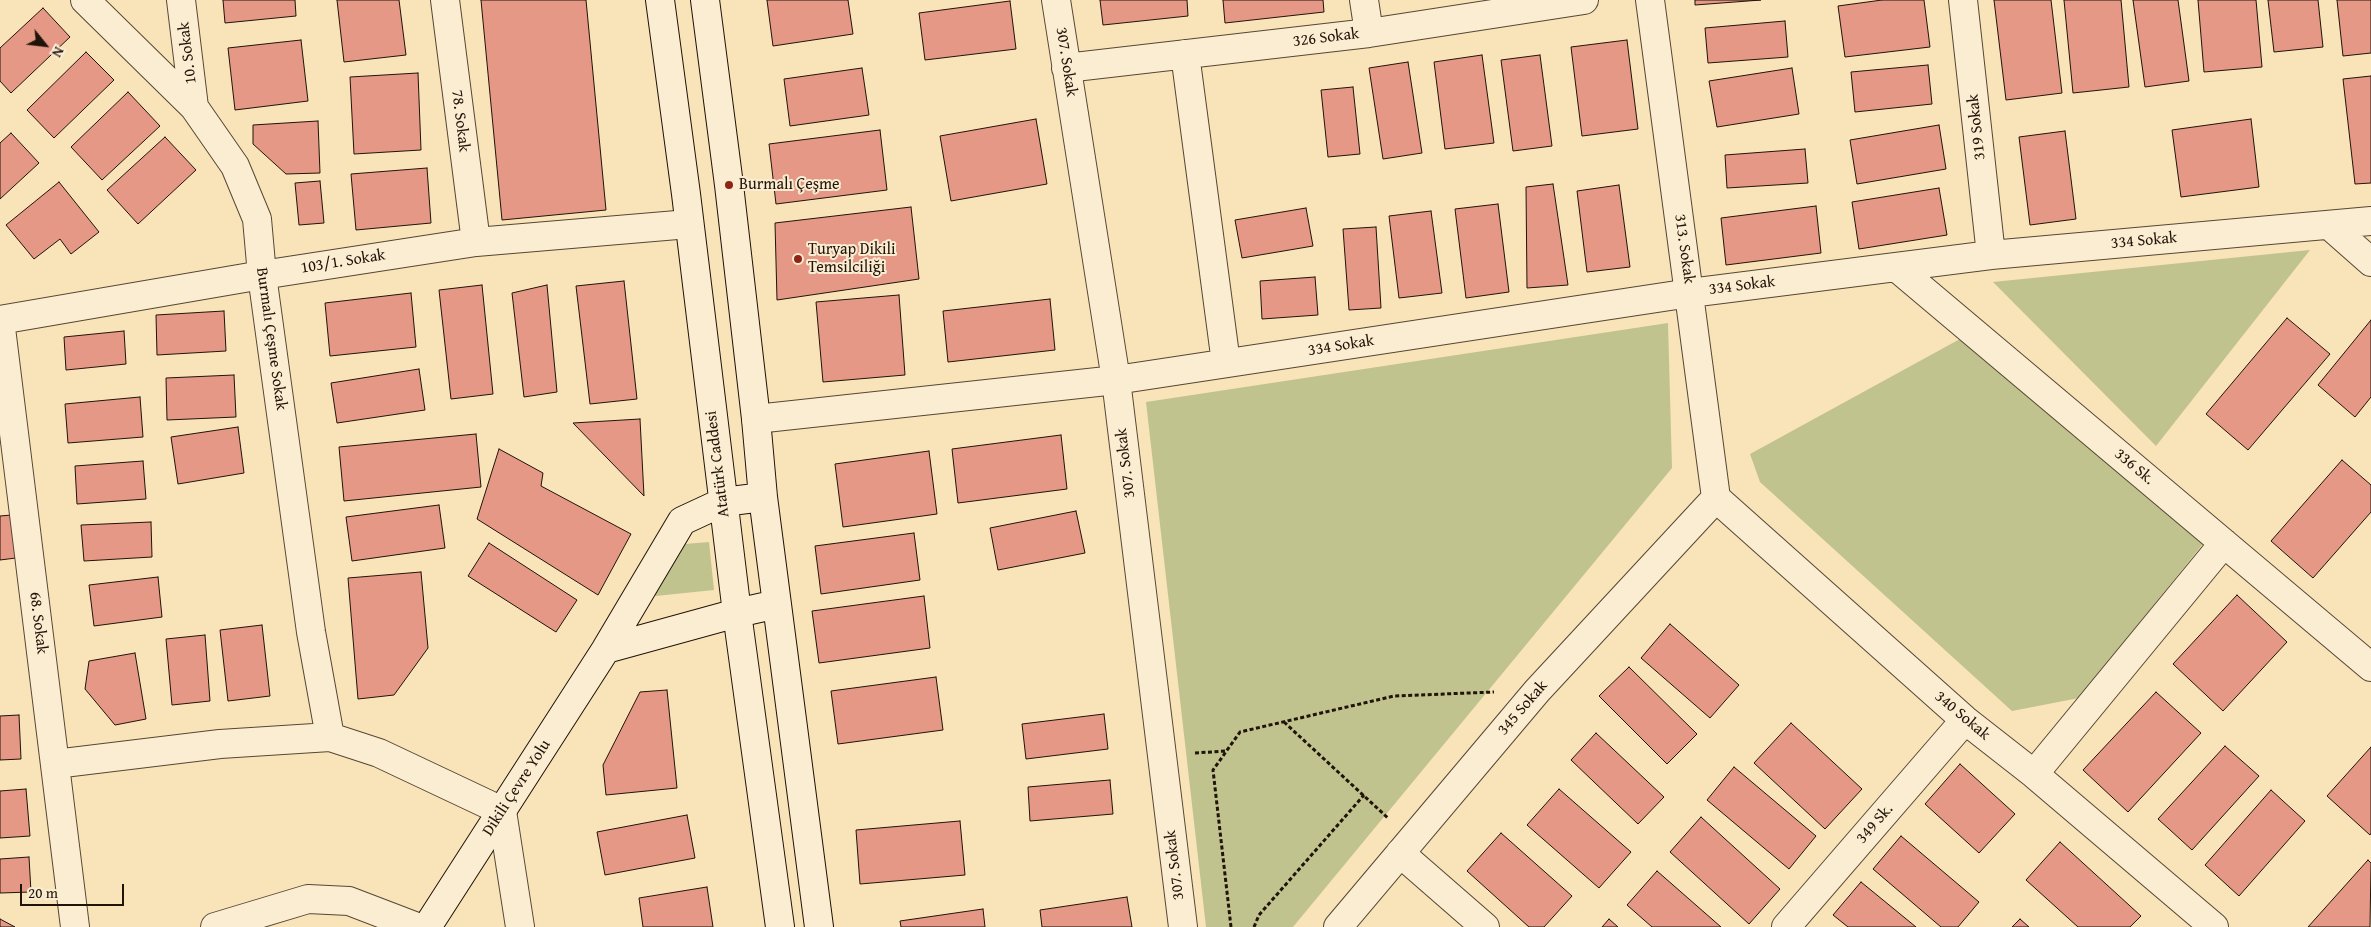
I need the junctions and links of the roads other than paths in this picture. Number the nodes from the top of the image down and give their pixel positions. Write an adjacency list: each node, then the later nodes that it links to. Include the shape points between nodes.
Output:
1 (85, 0): 14 (street, Burmalı Çeşme Sokak)
2 (181, 0): 14 (street, 10. Sokak)
3 (445, 0): 18 (street, 78. Sokak)
4 (660, 0): 16 (street, Atatürk Caddesi)
5 (705, 0): 27 (street)
6 (1056, 0): 13 (street, 307. Sokak)
7 (1364, 0): 11 (street)
8 (1584, 0): 11 (street, 326 Sokak)
9 (1650, 0): 23 (street, 313. Sokak)
10 (1963, 0): 19 (street, 319 Sokak)
11 (1369, 33): 12 (street, 326 Sokak)
12 (1186, 54): 13 (street, 326 Sokak); 25 (street)
13 (1066, 68): 26 (street, 307. Sokak)
14 (194, 107): 22 (street, Burmalı Çeşme Sokak, via 235,166 257,218)
15 (2371, 222): 17 (street, 334 Sokak)
16 (689, 224): 18 (street, 103/1. Sokak); 30 (street, Atatürk Caddesi)
17 (2329, 225): 19 (street, 334 Sokak); 20 (street)
18 (476, 242): 22 (street, 103/1. Sokak)
19 (1992, 255): 21 (street, 334 Sokak)
20 (2371, 262)
21 (1896, 267): 23 (street, 334 Sokak); 31 (street, 336 Sk.)
22 (262, 275): 24 (street, 103/1. Sokak); 37 (street, Burmalı Çeşme Sokak, via 311,632)
23 (1690, 293): 25 (street, 334 Sokak); 29 (street, 313. Sokak)
24 (0, 320): 38 (street, 68. Sokak)
25 (1226, 363): 26 (street, 334 Sokak)
26 (1116, 380): 27 (street, 334 Sokak); 50 (street, 307. Sokak)
27 (756, 418): 28 (street)
28 (763, 497): 30 (street, Dikili Çevre Yolu); 32 (street)
29 (1716, 498): 36 (street, 340 Sokak); 41 (street, 345 Sokak, via 1537,691)
30 (723, 502): 33 (street, Atatürk Caddesi); 34 (street, Dikili Çevre Yolu, via 682,522)
31 (2224, 543): 35 (street, 336 Sk.); 39 (street)
32 (777, 604): 33 (street); 49 (street)
33 (737, 613): 34 (street); 48 (street, Atatürk Caddesi)
34 (606, 649): 40 (street, Dikili Çevre Yolu)
35 (2371, 667)
36 (1965, 720): 39 (street, 340 Sokak); 53 (street, 349 Sk.)
37 (330, 737): 38 (street, via 220,744); 40 (street, via 379,753)
38 (55, 764): 43 (street, 68. Sokak)
39 (2034, 774): 42 (street, 340 Sokak)
40 (502, 811): 46 (street, Dikili Çevre Yolu); 47 (street)
41 (1406, 846): 51 (street, 345 Sokak); 52 (street)
42 (2202, 923)
43 (75, 927)
44 (214, 927): 45 (street, via 308,899 349,901)
45 (417, 927)
46 (427, 927)
47 (520, 927)
48 (780, 927)
49 (819, 927)
50 (1183, 927)
51 (1338, 927)
52 (1485, 927)
53 (1786, 927)

